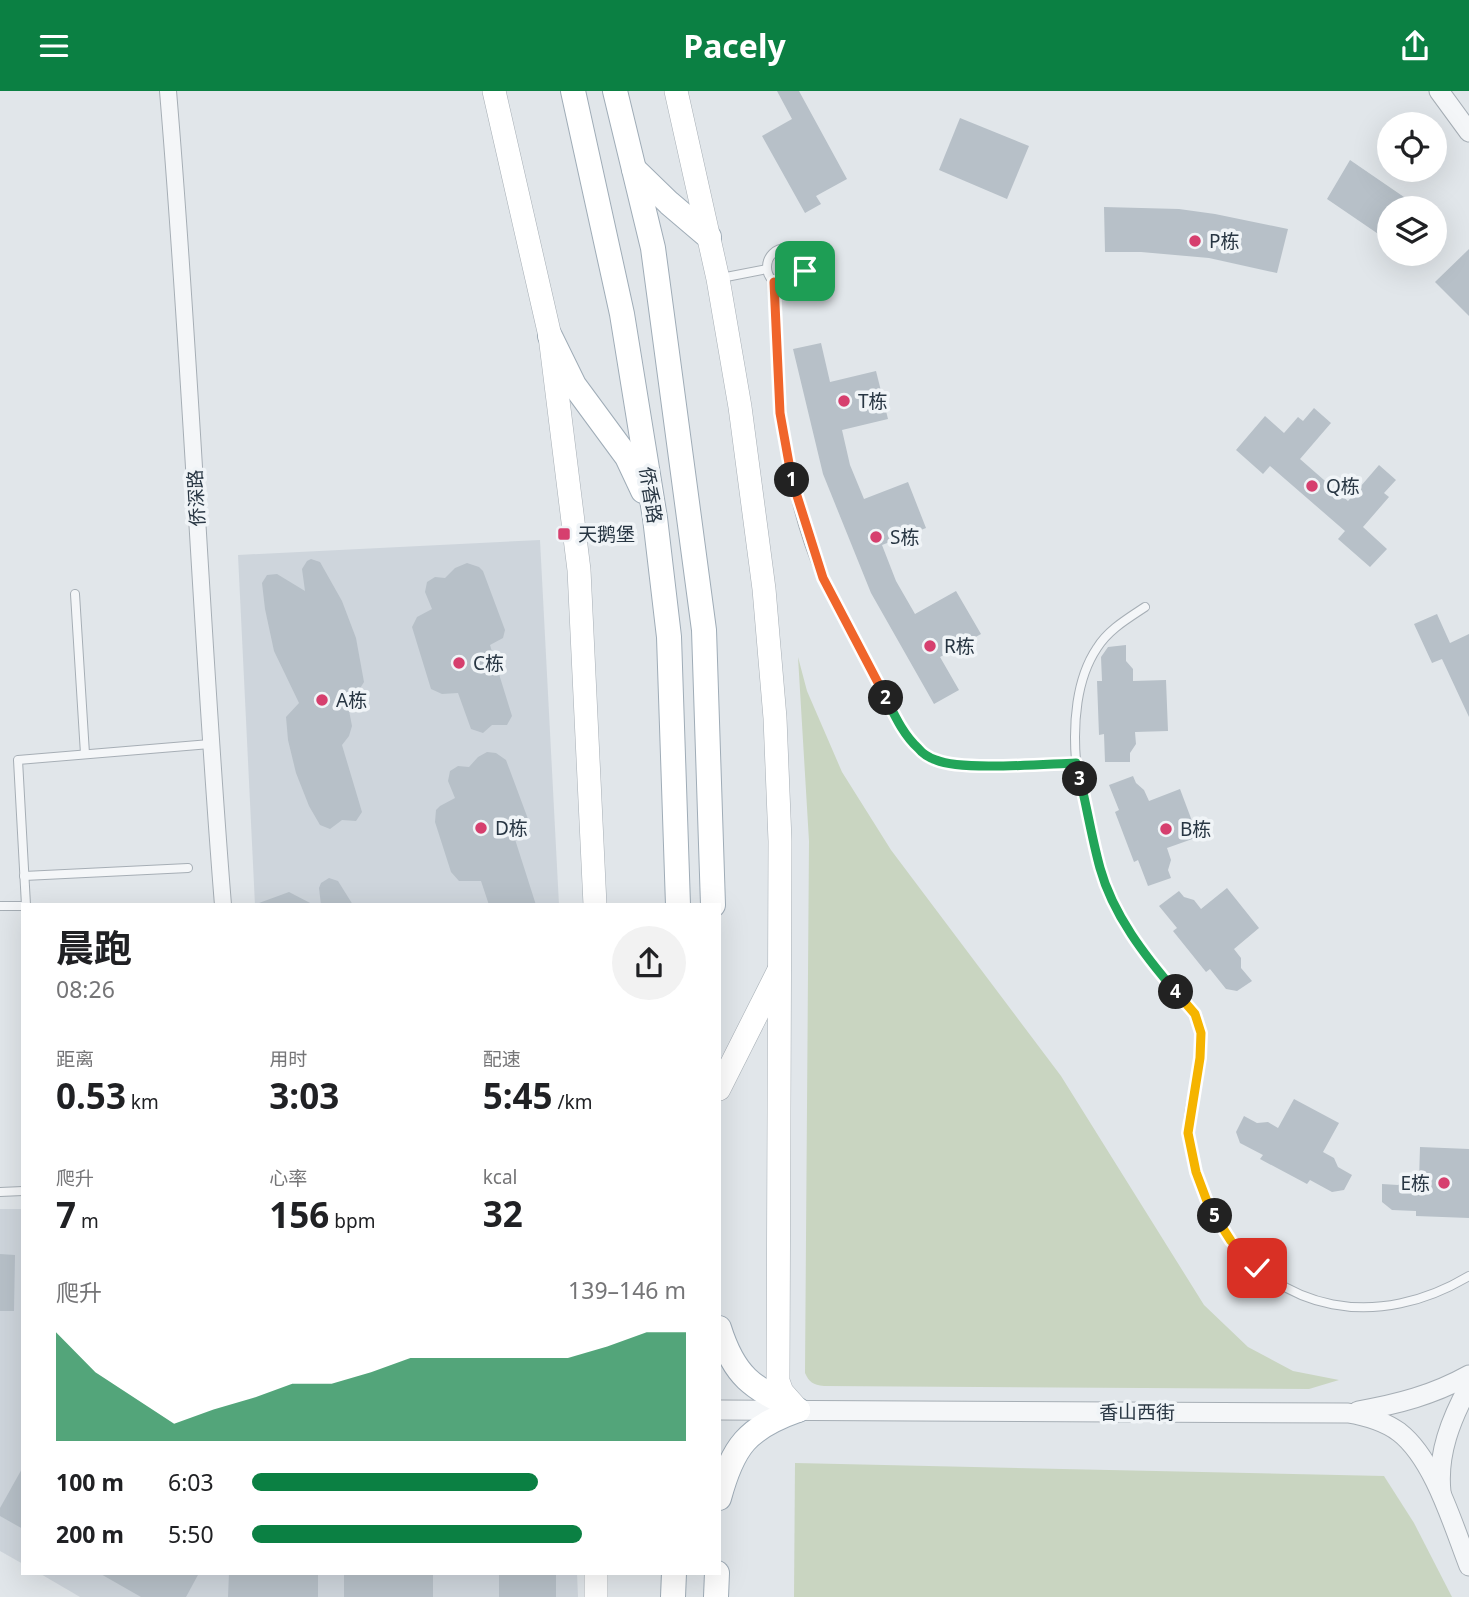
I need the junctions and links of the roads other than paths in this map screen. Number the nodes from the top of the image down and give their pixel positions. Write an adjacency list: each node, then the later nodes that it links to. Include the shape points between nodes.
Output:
1 (168, 91): 17 (street, 侨深路)
2 (494, 91): 13 (main road)
3 (573, 91): 14 (main road, 侨香路, via 622,314)
4 (615, 91): 8 (main road, 侨香路)
5 (676, 91): 9 (main road)
6 (1439, 91): 7 (street)
7 (1469, 132)
8 (633, 167): 9 (main road); 26 (main road, 侨香路, via 653,247 704,630)
9 (709, 237): 11 (main road)
10 (766, 269): 11 (lane); 12 (lane); 12 (lane, via 777,249 790,248 803,257 805,271 797,283 785,286)
11 (718, 279): 29 (main road, via 764,589 775,718)
12 (774, 282): 19 (lane, via 780,413 793,487 823,578 902,730 919,750 937,761)
13 (550, 336): 14 (main road, via 574,385 627,457); 24 (main road, via 579,570)
14 (655, 518): 25 (main road, 侨香路, via 669,638)
15 (75, 594): 18 (lane)
16 (1144, 607): 19 (lane, via 1116,626 1097,647 1084,674 1076,719)
17 (210, 744): 18 (lane); 23 (street, 侨深路)
18 (85, 754): 21 (lane, via 18,760)
19 (1076, 763): 33 (lane, via 1100,870 1119,913 1139,948 1195,1014 1201,1033 1200,1058 1188,1133 1208,1204 1231,1241 1286,1289 1319,1302 1360,1309 1408,1303)
20 (188, 868): 21 (lane)
21 (24, 876): 22 (lane)
22 (24, 903)
23 (223, 903)
24 (595, 903)
25 (678, 903)
26 (713, 903)
27 (21, 905): 28 (lane)
28 (0, 906)
29 (781, 966): 30 (main road); 38 (main road, via 777,1364 782,1392)
30 (721, 1085)
31 (21, 1191): 32 (lane)
32 (0, 1192)
33 (1469, 1276)
34 (721, 1335): 38 (main road, via 742,1375)
35 (1469, 1375): 39 (street, via 1412,1401)
36 (1469, 1387): 41 (street, via 1448,1431 1441,1471)
37 (721, 1410): 38 (street, 香山西街)
38 (798, 1410): 39 (street, 香山西街); 40 (main road, via 750,1434 734,1456)
39 (1348, 1413): 41 (street, 香山西街, via 1378,1420 1405,1437)
40 (721, 1493)
41 (1442, 1500): 42 (street, 香山西街)
42 (1469, 1566)
43 (596, 1575): 46 (main road)
44 (674, 1575): 47 (main road)
45 (717, 1575): 48 (main road)
46 (596, 1597)
47 (673, 1597)
48 (716, 1597)

